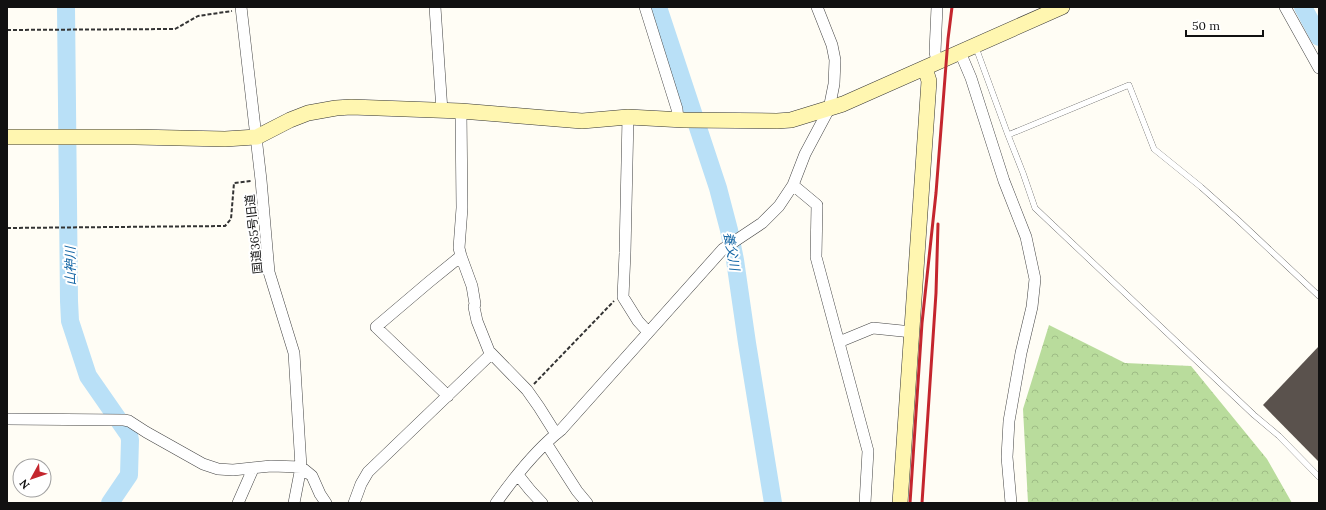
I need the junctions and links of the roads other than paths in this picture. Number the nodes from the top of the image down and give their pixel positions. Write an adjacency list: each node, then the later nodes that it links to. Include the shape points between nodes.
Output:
1 (435, 7): 13 (street)
2 (645, 7): 16 (street)
3 (817, 7): 12 (street, via 835,60)
4 (937, 7): 10 (street, via 935,52)
5 (1062, 7): 8 (street)
6 (1285, 7): 11 (street)
7 (241, 8): 19 (street, 国道365号旧道)
8 (975, 45): 9 (street); 17 (lane)
9 (960, 52): 10 (street); 44 (street, via 1026,237 1035,279 1032,307 1009,421 1007,457)
10 (931, 65): 12 (street); 24 (street)
11 (1319, 68)
12 (829, 109): 16 (street, via 777,122); 20 (street, via 805,154)
13 (442, 111): 14 (street); 19 (street, via 351,107 322,110 290,120)
14 (461, 111): 15 (street, via 582,121); 21 (street)
15 (628, 117): 16 (street); 23 (street, via 623,297)
16 (681, 120)
17 (1008, 135): 22 (lane, via 1129,85 1154,149 1201,186); 34 (lane, via 1035,208 1279,436)
18 (7, 137): 19 (street)
19 (257, 137): 31 (street, 国道365号旧道, via 269,272 294,354)
20 (793, 185): 23 (street, via 779,206 762,223 723,249); 25 (street, via 816,204 816,257)
21 (461, 256): 26 (street, via 472,286 477,321); 27 (street, via 376,326)
22 (1319, 296)
23 (648, 332): 29 (street)
24 (912, 332): 25 (street, via 873,328); 43 (street)
25 (839, 342): 42 (street, via 868,451)
26 (491, 354): 27 (street); 29 (street, via 527,390)
27 (448, 396): 38 (street, via 368,472)
28 (7, 419): 32 (street, via 129,421 203,464 218,469)
29 (556, 434): 30 (street)
30 (546, 443): 33 (street); 41 (street, via 577,492)
31 (301, 467): 32 (street, via 271,466); 36 (street, 国道365号旧道); 37 (street, via 312,476)
32 (253, 469): 35 (street)
33 (518, 475): 39 (street); 40 (street)
34 (1319, 477)
35 (238, 503)
36 (294, 503)
37 (326, 503)
38 (354, 503)
39 (496, 503)
40 (542, 503)
41 (587, 503)
42 (865, 503)
43 (900, 503)
44 (1011, 503)

